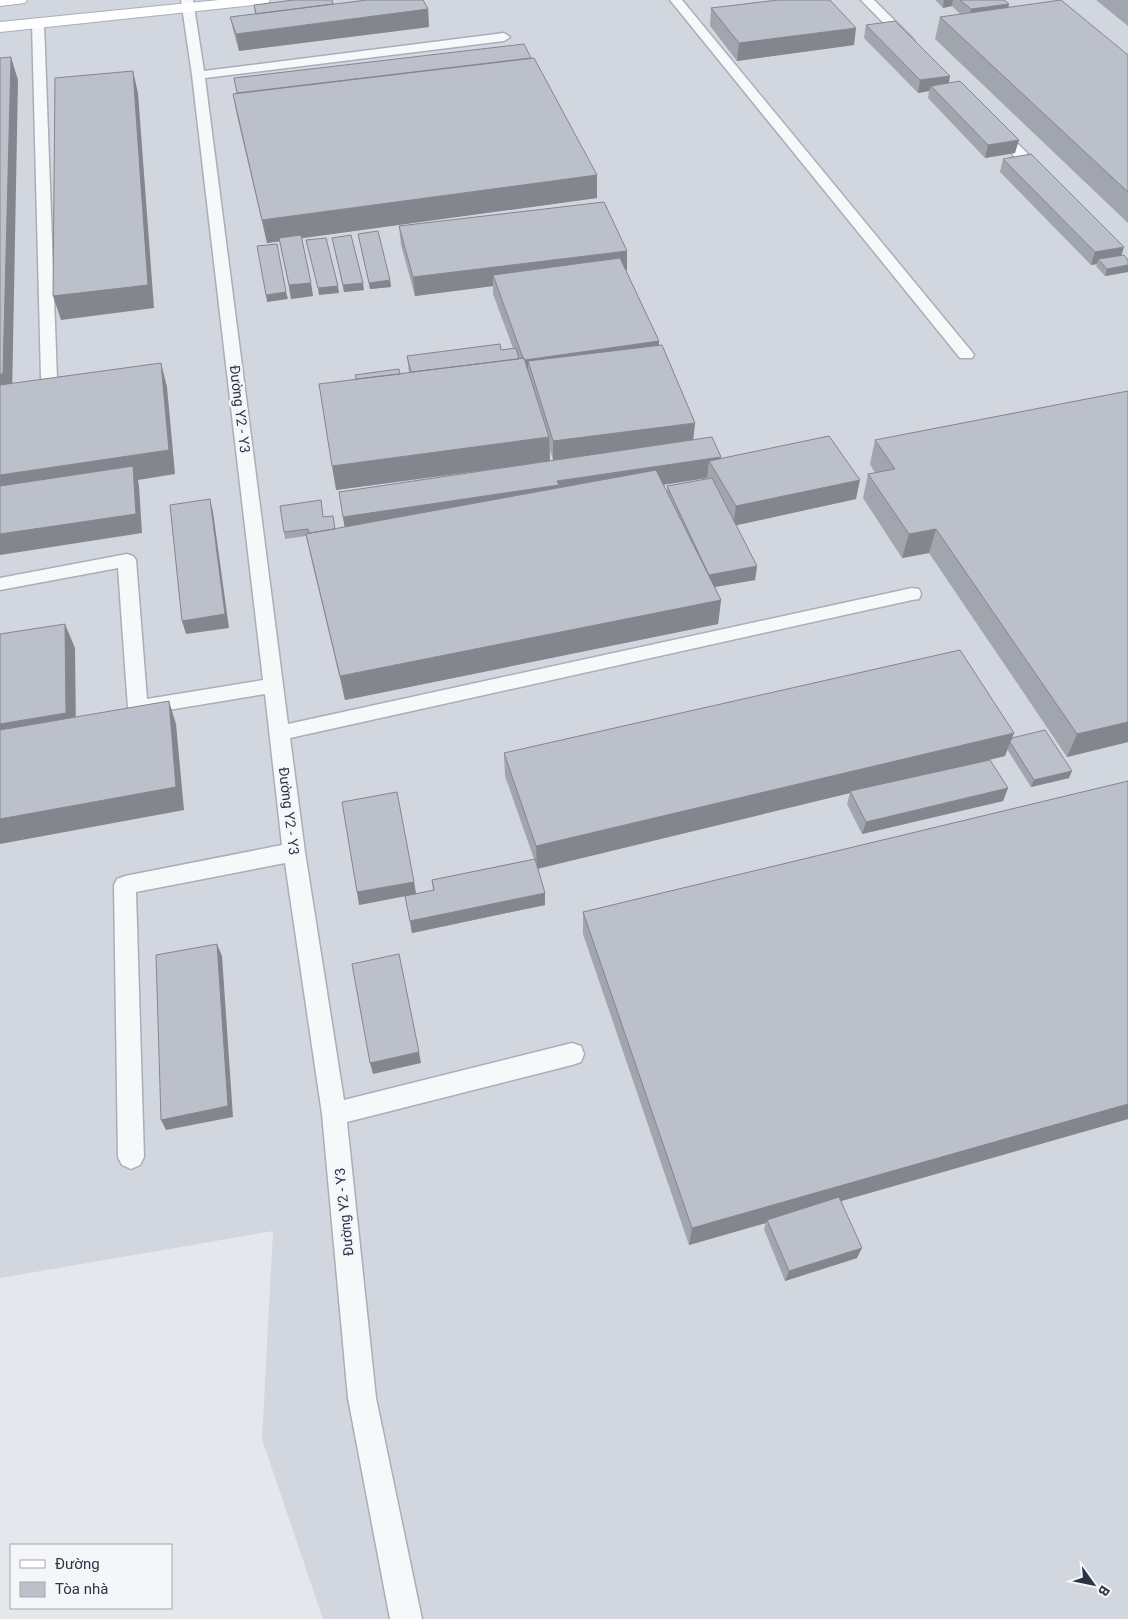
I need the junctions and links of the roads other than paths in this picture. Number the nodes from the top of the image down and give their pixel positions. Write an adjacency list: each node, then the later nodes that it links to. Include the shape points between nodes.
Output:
1 (20, 0): 5 (street)
2 (262, 0): 6 (street)
3 (676, 0): 14 (lane)
4 (867, 0): 10 (lane)
5 (0, 2)
6 (187, 4): 7 (street); 11 (lane, Đường Y2 - Y3)
7 (38, 23): 8 (street); 15 (lane)
8 (0, 28)
9 (504, 37): 11 (lane)
10 (915, 48)
11 (198, 75): 18 (lane, Đường Y2 - Y3)
12 (984, 117): 13 (lane)
13 (1052, 186)
14 (966, 355)
15 (49, 378)
16 (0, 584): 18 (lane, via 127,560 138,708)
17 (912, 594): 19 (lane)
18 (274, 685): 19 (lane, Đường Y2 - Y3)
19 (280, 733): 20 (lane, Đường Y2 - Y3)
20 (294, 852): 22 (lane, Đường Y2 - Y3); 23 (lane, via 125,885)
21 (572, 1054): 22 (lane)
22 (334, 1114): 24 (lane, Đường Y2 - Y3, via 362,1398)
23 (131, 1157)
24 (406, 1619)

